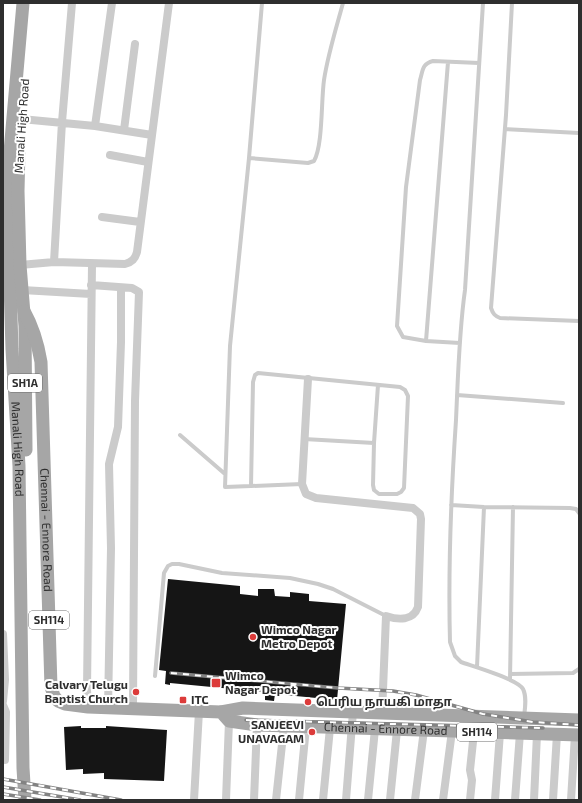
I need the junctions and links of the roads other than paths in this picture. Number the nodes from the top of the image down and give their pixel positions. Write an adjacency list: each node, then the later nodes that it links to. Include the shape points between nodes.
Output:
1 (23, 3): 33 (main road, Manali High Road / SH1A, via 7,186)
2 (32, 3): 13 (main road, Manali High Road / SH1A)
3 (72, 3): 14 (street)
4 (112, 3): 15 (street)
5 (169, 3): 19 (street)
6 (262, 3): 21 (lane)
7 (343, 3): 21 (lane, via 324,81 318,150 314,162)
8 (483, 3): 12 (lane)
9 (512, 3): 16 (lane)
10 (135, 44): 17 (street)
11 (448, 62): 12 (lane); 35 (lane); 35 (lane, via 433,61 423,66 406,187 397,326 403,337)
12 (480, 63): 36 (lane)
13 (22, 119): 14 (street); 27 (main road, Manali High Road / SH1A, via 18,162)
14 (62, 122): 15 (street); 25 (street)
15 (95, 126): 17 (street)
16 (505, 129): 18 (lane); 34 (lane, via 491,308 493,314 500,318)
17 (124, 130): 19 (street)
18 (579, 132)
19 (152, 135): 22 (street)
20 (110, 155): 22 (street)
21 (249, 158): 50 (lane, via 230,346)
22 (148, 162): 24 (street)
23 (102, 217): 24 (street)
24 (140, 222): 26 (street, via 135,259 125,264)
25 (54, 262): 26 (street); 27 (street)
26 (92, 264): 28 (street)
27 (20, 265): 30 (main road, Manali High Road / SH1A)
28 (91, 285): 29 (street); 31 (street)
29 (120, 288): 67 (street, via 118,427 109,464 111,548); 68 (street, via 136,289 139,292 135,401)
30 (22, 290): 31 (street); 32 (main road, Manali High Road / SH1A)
31 (91, 294): 66 (street, via 86,690)
32 (24, 310): 33 (main road); 37 (main road, Manali High Road / SH1A); 40 (main road, Chennai - Ennore Road, via 39,349)
33 (10, 311): 38 (main road, Manali High Road / SH1A)
34 (579, 321)
35 (426, 341): 36 (lane)
36 (460, 343): 45 (lane)
37 (25, 347): 38 (main road); 39 (main road, Manali High Road / SH1A)
38 (9, 353): 91 (main road, Manali High Road / SH1A, via 19,466)
39 (26, 362): 40 (main road); 42 (main road, Manali High Road / SH1A)
40 (41, 362): 43 (main road, Chennai - Ennore Road / SH114)
41 (308, 379): 44 (lane); 48 (street); 52 (lane, via 261,373 253,378)
42 (25, 383): 43 (main road); 91 (main road, Manali High Road / SH1A)
43 (42, 384): 66 (main road, Chennai - Ennore Road / SH114, via 51,687 58,701)
44 (378, 385): 49 (lane); 49 (lane, via 400,387 408,396 404,488 398,494 379,494 374,490)
45 (457, 395): 46 (lane); 53 (lane)
46 (563, 403)
47 (180, 435): 50 (lane)
48 (304, 439): 49 (lane); 51 (street)
49 (374, 443)
50 (225, 474): 52 (lane, via 225,487)
51 (302, 484): 52 (lane); 57 (street, via 310,497 406,506 420,514 418,607 408,618 393,619)
52 (251, 486)
53 (451, 505): 54 (lane); 59 (lane, via 450,642 461,662)
54 (484, 507): 55 (lane); 59 (lane)
55 (513, 507): 56 (lane, via 570,508); 61 (lane)
56 (579, 513)
57 (386, 616): 62 (lane, via 318,584 290,578 222,574 172,564 164,573); 71 (street)
58 (3, 634): 64 (street)
59 (477, 667): 63 (lane)
60 (579, 669): 61 (lane, via 573,673)
61 (510, 674): 63 (lane)
62 (155, 676)
63 (510, 679): 73 (lane, via 523,689)
64 (3, 701)
65 (3, 705): 90 (street, via 6,712)
66 (88, 708): 67 (main road, Chennai - Ennore Road / SH114)
67 (108, 708): 68 (main road, Chennai - Ennore Road / SH114)
68 (132, 708): 69 (main road, Chennai - Ennore Road / SH114)
69 (199, 711): 72 (main road, Chennai - Ennore Road / SH114); 94 (street)
70 (353, 712): 71 (main road, Chennai - Ennore Road / SH114); 72 (main road, Chennai - Ennore Road / SH114, via 242,708); 79 (street)
71 (382, 714): 73 (main road, Chennai - Ennore Road / SH114)
72 (225, 716): 75 (main road, Chennai - Ennore Road / SH114); 95 (street)
73 (524, 718): 74 (main road, Chennai - Ennore Road / SH114)
74 (579, 720)
75 (257, 725): 76 (main road, Chennai - Ennore Road / SH114); 96 (street)
76 (284, 726): 77 (main road, Chennai - Ennore Road / SH114); 97 (street)
77 (306, 727): 78 (main road, Chennai - Ennore Road / SH114); 98 (street)
78 (330, 728): 79 (main road, Chennai - Ennore Road / SH114); 99 (street)
79 (352, 728): 80 (main road, Chennai - Ennore Road / SH114); 100 (street)
80 (375, 729): 81 (main road, Chennai - Ennore Road / SH114); 101 (street)
81 (398, 730): 82 (main road, Chennai - Ennore Road / SH114); 102 (street)
82 (424, 730): 83 (main road, Chennai - Ennore Road / SH114); 103 (street)
83 (452, 731): 84 (main road, Chennai - Ennore Road / SH114); 104 (street)
84 (474, 732): 85 (main road, Chennai - Ennore Road / SH114); 105 (street)
85 (500, 733): 86 (main road, Chennai - Ennore Road / SH114); 106 (street)
86 (520, 733): 87 (main road, Chennai - Ennore Road / SH114); 107 (street)
87 (537, 734): 88 (main road, Chennai - Ennore Road / SH114); 108 (street)
88 (557, 734): 89 (main road, Chennai - Ennore Road / SH114); 109 (street)
89 (577, 735): 110 (street)
90 (5, 760)
91 (27, 766): 92 (main road, Manali High Road / SH1A); 93 (main road, Manali High Road / SH1A)
92 (25, 800)
93 (32, 800)
94 (194, 800)
95 (226, 800)
96 (254, 800)
97 (276, 800)
98 (299, 800)
99 (322, 800)
100 (346, 800)
101 (368, 800)
102 (390, 800)
103 (415, 800)
104 (443, 800)
105 (470, 800)
106 (495, 800)
107 (515, 800)
108 (534, 800)
109 (553, 800)
110 (571, 800)

